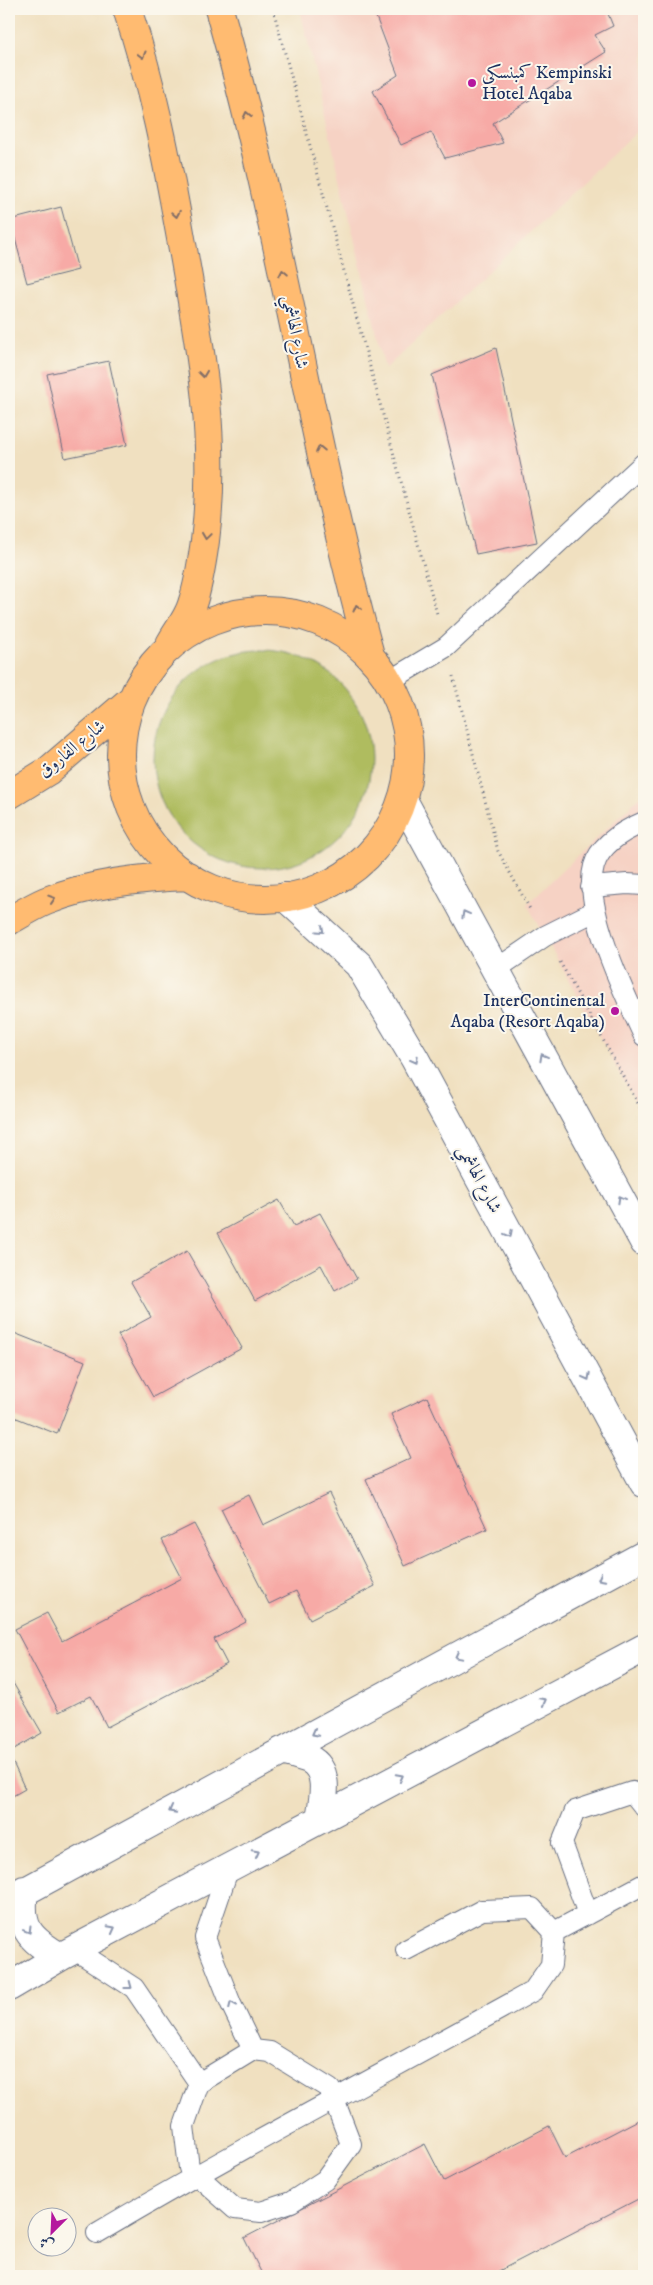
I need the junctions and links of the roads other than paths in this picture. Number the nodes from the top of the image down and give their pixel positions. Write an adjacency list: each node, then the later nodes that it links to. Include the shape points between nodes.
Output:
1 (127, 9): 4 (main road, one-way to 4, via 155,105 209,413 209,506 202,563 192,605)
2 (219, 9): 5 (main road, شارع الهاشمي, one-way to 2, via 341,545 275,230)
3 (644, 463): 6 (lane, via 446,647)
4 (169, 646): 5 (main road, via 206,623 248,611 292,613 334,628); 7 (main road, via 147,670)
5 (370, 655): 6 (main road)
6 (389, 680): 9 (main road, via 402,709 409,739 409,770)
7 (132, 699): 8 (main road, شارع الفاروق, via 48,771); 11 (main road, via 122,731 121,765 127,798 141,828 162,855)
8 (9, 795)
9 (403, 800): 14 (main road, via 385,836 358,866 324,886); 17 (street, one-way to 9)
10 (644, 822): 13 (lane, via 626,829 608,844 594,865)
11 (188, 876): 14 (main road, via 218,891 252,898); 16 (main road, one-way to 11, via 46,901 80,891 139,878)
12 (644, 885): 13 (lane)
13 (591, 887): 15 (lane)
14 (285, 897): 20 (street, شارع الهاشمي, one-way to 20, via 359,965 415,1059)
15 (595, 911): 17 (lane, via 545,936); 18 (lane)
16 (9, 921)
17 (496, 970): 19 (street, one-way to 17)
18 (644, 1036)
19 (644, 1242)
20 (644, 1483)
21 (644, 1555): 23 (street, one-way to 23)
22 (644, 1648): 25 (street, one-way to 22)
23 (282, 1751): 25 (street, via 311,1760 322,1773 325,1792); 28 (street, one-way to 28)
24 (644, 1806): 29 (lane, via 632,1792 575,1811 562,1843)
25 (320, 1819): 26 (street, one-way to 25)
26 (229, 1867): 32 (street, one-way to 26); 34 (lane, one-way to 26, via 205,1938)
27 (644, 1884): 29 (lane)
28 (16, 1895): 32 (street, one-way to 32, via 31,1936 41,1946)
29 (588, 1914): 30 (lane)
30 (554, 1932): 31 (lane, via 532,1908 482,1910); 36 (lane, via 551,1965 532,1991)
31 (406, 1950)
32 (67, 1953): 33 (street); 35 (lane, one-way to 35, via 134,1988)
33 (9, 1987)
34 (252, 2050): 35 (lane); 36 (lane, via 270,2052 311,2077 330,2089)
35 (199, 2083): 37 (lane, via 184,2126 189,2168)
36 (334, 2101): 37 (lane); 37 (lane, via 351,2144 325,2180 291,2202 261,2212 235,2209)
37 (196, 2174): 38 (lane)
38 (97, 2233)

